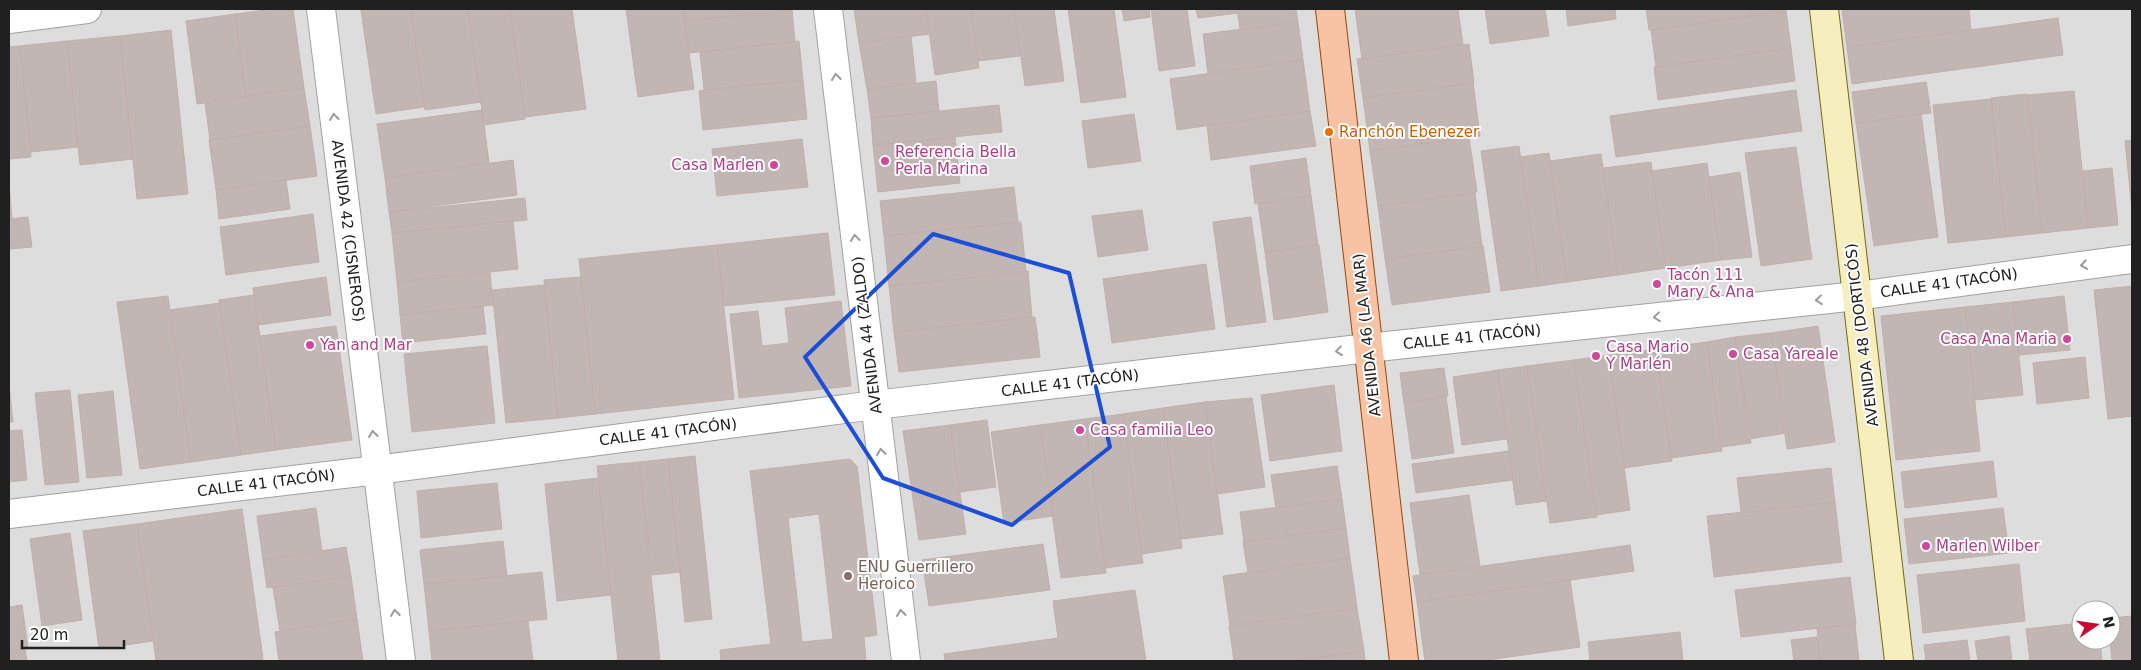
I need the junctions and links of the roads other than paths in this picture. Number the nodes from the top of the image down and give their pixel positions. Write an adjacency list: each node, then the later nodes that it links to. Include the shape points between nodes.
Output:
1 (87, 9): 6 (street)
2 (321, 9): 11 (street, AVENIDA 42 (CISNEROS), one-way to 2)
3 (828, 9): 10 (street, AVENIDA 44 (ZALDO), one-way to 3)
4 (1330, 9): 9 (main road, AVENIDA 46 (LA MAR))
5 (1824, 9): 8 (street, AVENIDA 48 (DORTICÓS))
6 (9, 19)
7 (2132, 259): 8 (street, CALLE 41 (TACÓN), one-way to 8)
8 (1857, 296): 9 (street, CALLE 41 (TACÓN), one-way to 9); 16 (street, AVENIDA 48 (DORTICÓS))
9 (1368, 348): 10 (street, CALLE 41 (TACÓN), one-way to 10); 15 (main road, AVENIDA 46 (LA MAR))
10 (875, 405): 11 (street, CALLE 41 (TACÓN)); 14 (street, AVENIDA 44 (ZALDO), one-way to 10)
11 (377, 470): 12 (street, CALLE 41 (TACÓN)); 13 (street, AVENIDA 42 (CISNEROS), one-way to 11)
12 (9, 514)
13 (401, 661)
14 (906, 661)
15 (1404, 661)
16 (1899, 661)

